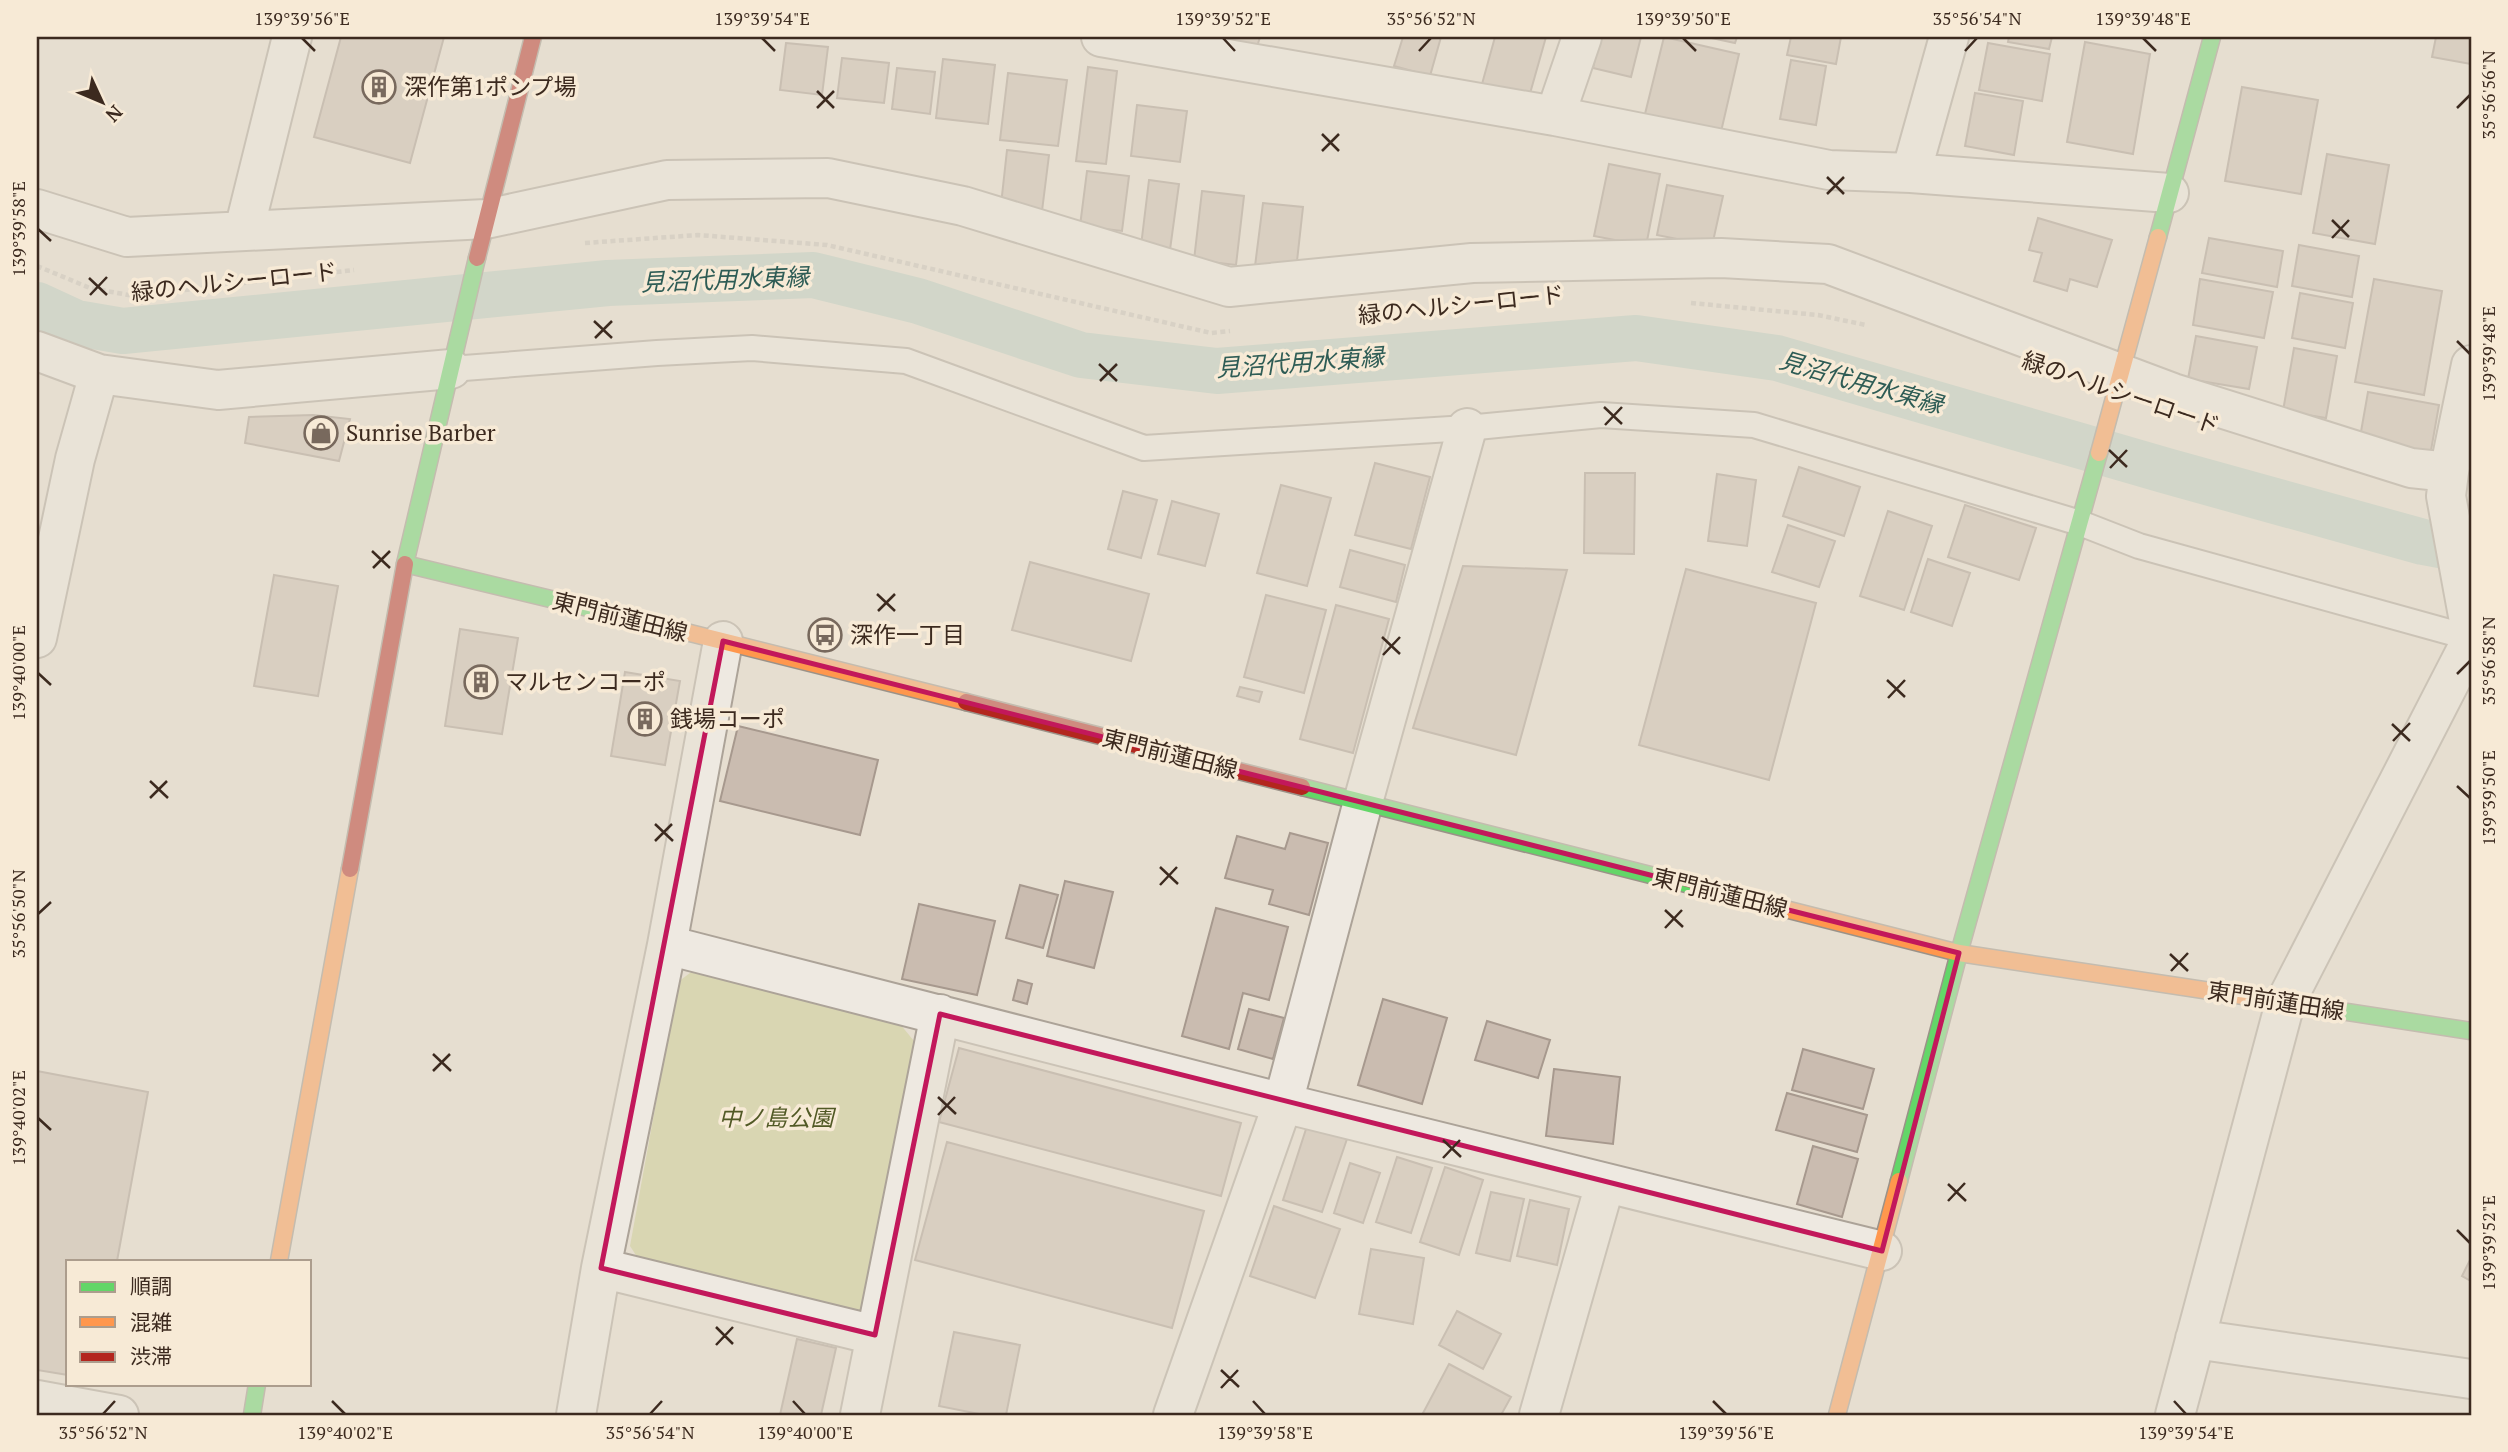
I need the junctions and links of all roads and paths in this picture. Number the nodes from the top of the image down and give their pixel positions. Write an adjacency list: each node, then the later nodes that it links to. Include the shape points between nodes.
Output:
1 (292, 37): 12 (street)
2 (533, 37): 11 (main road)
3 (1101, 37): 7 (street)
4 (1582, 37): 7 (street)
5 (1949, 37): 8 (street)
6 (2212, 37): 9 (main road)
7 (1555, 116): 8 (street, via 1829,170)
8 (1911, 173): 9 (street)
9 (2169, 193): 23 (main road)
10 (37, 209): 12 (street, via 127,237)
11 (486, 219): 12 (street); 20 (main road); 23 (street, via 667,180 828,178 963,206 1229,287 1472,262 1721,258 1828,264)
12 (244, 230)
13 (575, 243): 18 (path, via 698,234 827,245 1211,334)
14 (37, 266): 15 (path, 緑のヘルシーロード, via 90,288 134,296)
15 (365, 269)
16 (1684, 302): 17 (path, via 1818,315)
17 (1872, 326)
18 (1238, 330)
19 (37, 351): 22 (street)
20 (454, 358): 22 (street, via 218,390); 24 (lane, via 752,348 906,361 1144,448); 27 (main road)
21 (2471, 365): 25 (street)
22 (99, 374): 29 (street, via 75,459)
23 (2117, 386): 25 (street, via 2173,393); 26 (main road)
24 (1467, 428): 26 (lane, via 1601,415 1754,425); 32 (street)
25 (2455, 481): 28 (street)
26 (2082, 515): 30 (lane, via 2139,546); 34 (main road)
27 (405, 564): 31 (main road, 東門前蓮田線); 41 (main road)
28 (2471, 632)
29 (37, 638)
30 (2471, 639): 35 (street)
31 (723, 641): 32 (main road, 東門前蓮田線); 33 (street)
32 (1363, 802): 34 (main road, 東門前蓮田線); 38 (street)
33 (667, 945): 36 (street); 42 (street)
34 (1959, 953): 35 (main road, 東門前蓮田線); 40 (main road)
35 (2285, 1003): 37 (main road, 東門前蓮田線); 44 (street)
36 (940, 1014): 38 (street); 43 (street)
37 (2471, 1031)
38 (1283, 1103): 39 (street); 52 (street)
39 (1605, 1184): 40 (street); 53 (street)
40 (1882, 1251): 54 (main road)
41 (279, 1260)
42 (601, 1268): 43 (street); 50 (street)
43 (876, 1335): 51 (street)
44 (2195, 1339): 45 (street); 55 (street)
45 (2471, 1379)
46 (257, 1386): 49 (main road)
47 (37, 1401): 48 (street)
48 (119, 1415)
49 (251, 1415)
50 (576, 1415)
51 (860, 1415)
52 (1173, 1415)
53 (1539, 1415)
54 (1837, 1415)
55 (2175, 1415)

